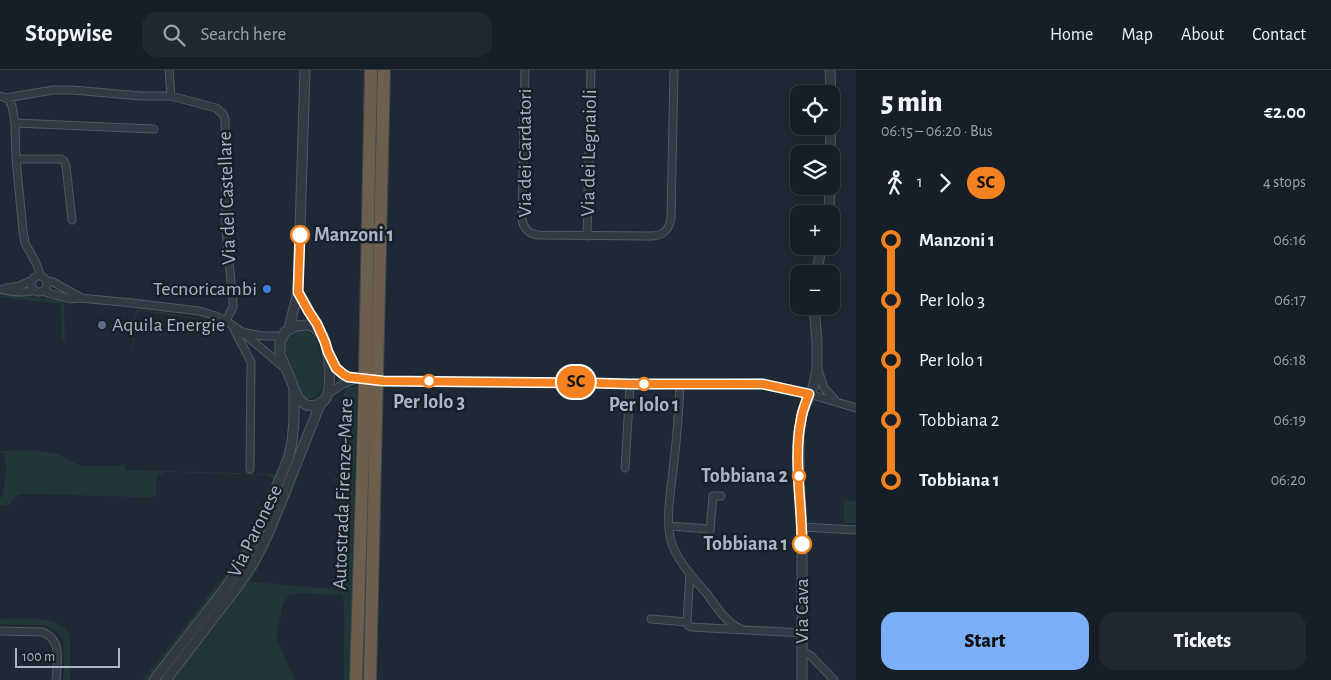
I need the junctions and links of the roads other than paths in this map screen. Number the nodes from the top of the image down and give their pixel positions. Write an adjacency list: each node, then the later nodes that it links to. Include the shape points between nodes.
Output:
1 (170, 70): 10 (street)
2 (305, 70): 21 (street)
3 (371, 70): 61 (highway, Autostrada Firenze-Mare)
4 (384, 70): 62 (highway, Autostrada Firenze-Mare)
5 (525, 70): 16 (street, Via dei Cardatori, via 523,223 533,235)
6 (590, 70): 16 (street, Via dei Legnaioli)
7 (674, 70): 16 (street, Via dei Cardatori, via 671,218 668,229 652,236)
8 (830, 70): 9 (street)
9 (831, 85)
10 (171, 96): 11 (street, Via del Castellare, via 59,90); 24 (street, Via del Castellare, via 216,108 225,119 226,231 233,301)
11 (3, 97): 12 (street, via 12,106)
12 (15, 123): 13 (street); 14 (street)
13 (154, 129)
14 (16, 159): 15 (street, via 64,161); 17 (street, via 25,243)
15 (72, 220)
16 (587, 236)
17 (44, 279): 18 (street, via 36,277); 20 (street, via 46,288); 22 (street)
18 (33, 280): 19 (street, via 25,285); 20 (street, via 32,284)
19 (0, 289): 20 (street)
20 (39, 291): 22 (street, via 70,299)
21 (298, 292): 25 (street); 28 (street)
22 (80, 298): 24 (street, via 199,311)
23 (815, 315): 32 (street, Via Cava)
24 (228, 323): 26 (street); 31 (street)
25 (289, 328): 27 (street); 28 (street, via 308,325)
26 (242, 332): 27 (street); 30 (street)
27 (282, 336): 33 (street, via 279,348)
28 (323, 336): 29 (street)
29 (328, 352): 38 (street); 38 (street, via 336,368 357,379)
30 (269, 356): 31 (street, via 258,356); 33 (street)
31 (251, 362): 44 (street)
32 (817, 369): 39 (street, Via Cava); 41 (street, via 824,388)
33 (287, 370): 37 (street)
34 (383, 381): 35 (street)
35 (630, 384): 36 (street); 43 (street)
36 (680, 384): 39 (street, via 763,384); 46 (street)
37 (294, 388): 40 (street, via 306,405); 59 (street, Via Paronese, via 289,456 258,534 226,587)
38 (329, 393): 40 (street, Via Paronese)
39 (809, 394): 41 (street); 47 (street, Via Cava, via 799,434)
40 (321, 402): 60 (street, Via Paronese, via 254,562)
41 (838, 403): 42 (street)
42 (856, 408)
43 (625, 468)
44 (250, 470)
45 (721, 496): 48 (street, via 713,496)
46 (669, 526): 48 (street); 51 (street, via 675,551)
47 (802, 528): 49 (street); 56 (street, Via Cava)
48 (710, 529): 50 (street)
49 (856, 530)
50 (709, 542)
51 (690, 573): 53 (street); 54 (street, via 727,619)
52 (651, 619): 53 (street)
53 (687, 622): 54 (street, via 691,627)
54 (741, 629): 56 (street)
55 (0, 631): 58 (street, via 49,634 57,646)
56 (803, 633): 57 (street, Via Cava)
57 (802, 654): 63 (street, Via Cava); 64 (street, via 812,657)
58 (56, 680)
59 (154, 680)
60 (166, 680)
61 (356, 680)
62 (370, 680)
63 (802, 680)
64 (834, 680)

